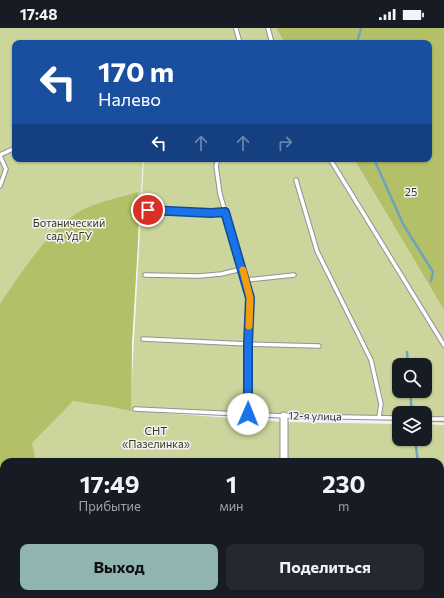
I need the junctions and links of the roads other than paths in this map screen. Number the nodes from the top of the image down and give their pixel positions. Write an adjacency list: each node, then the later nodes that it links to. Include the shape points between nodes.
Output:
1 (242, 28): 3 (lane)
2 (268, 28): 5 (lane)
3 (236, 29): 4 (lane)
4 (239, 40)
5 (271, 40)
6 (12, 149): 7 (lane)
7 (0, 155): 11 (lane, via 6,169)
8 (217, 162): 13 (lane, via 220,194)
9 (332, 162): 20 (lane)
10 (296, 180): 25 (lane, via 317,251 370,360 380,404)
11 (0, 186)
12 (148, 210): 13 (lane)
13 (225, 212): 14 (lane)
14 (242, 269): 15 (lane, via 199,276); 17 (lane)
15 (145, 275)
16 (294, 275): 17 (lane)
17 (246, 280): 19 (lane, via 250,298)
18 (143, 339): 19 (lane)
19 (248, 344): 21 (lane); 23 (lane)
20 (444, 345)
21 (319, 346)
22 (135, 409): 23 (lane, 12-я улица)
23 (248, 414): 24 (lane, 12-я улица)
24 (284, 416): 25 (lane, 12-я улица); 29 (street)
25 (379, 417): 26 (lane, 12-я улица)
26 (392, 418)
27 (432, 419): 28 (lane)
28 (444, 420)
29 (284, 458)

